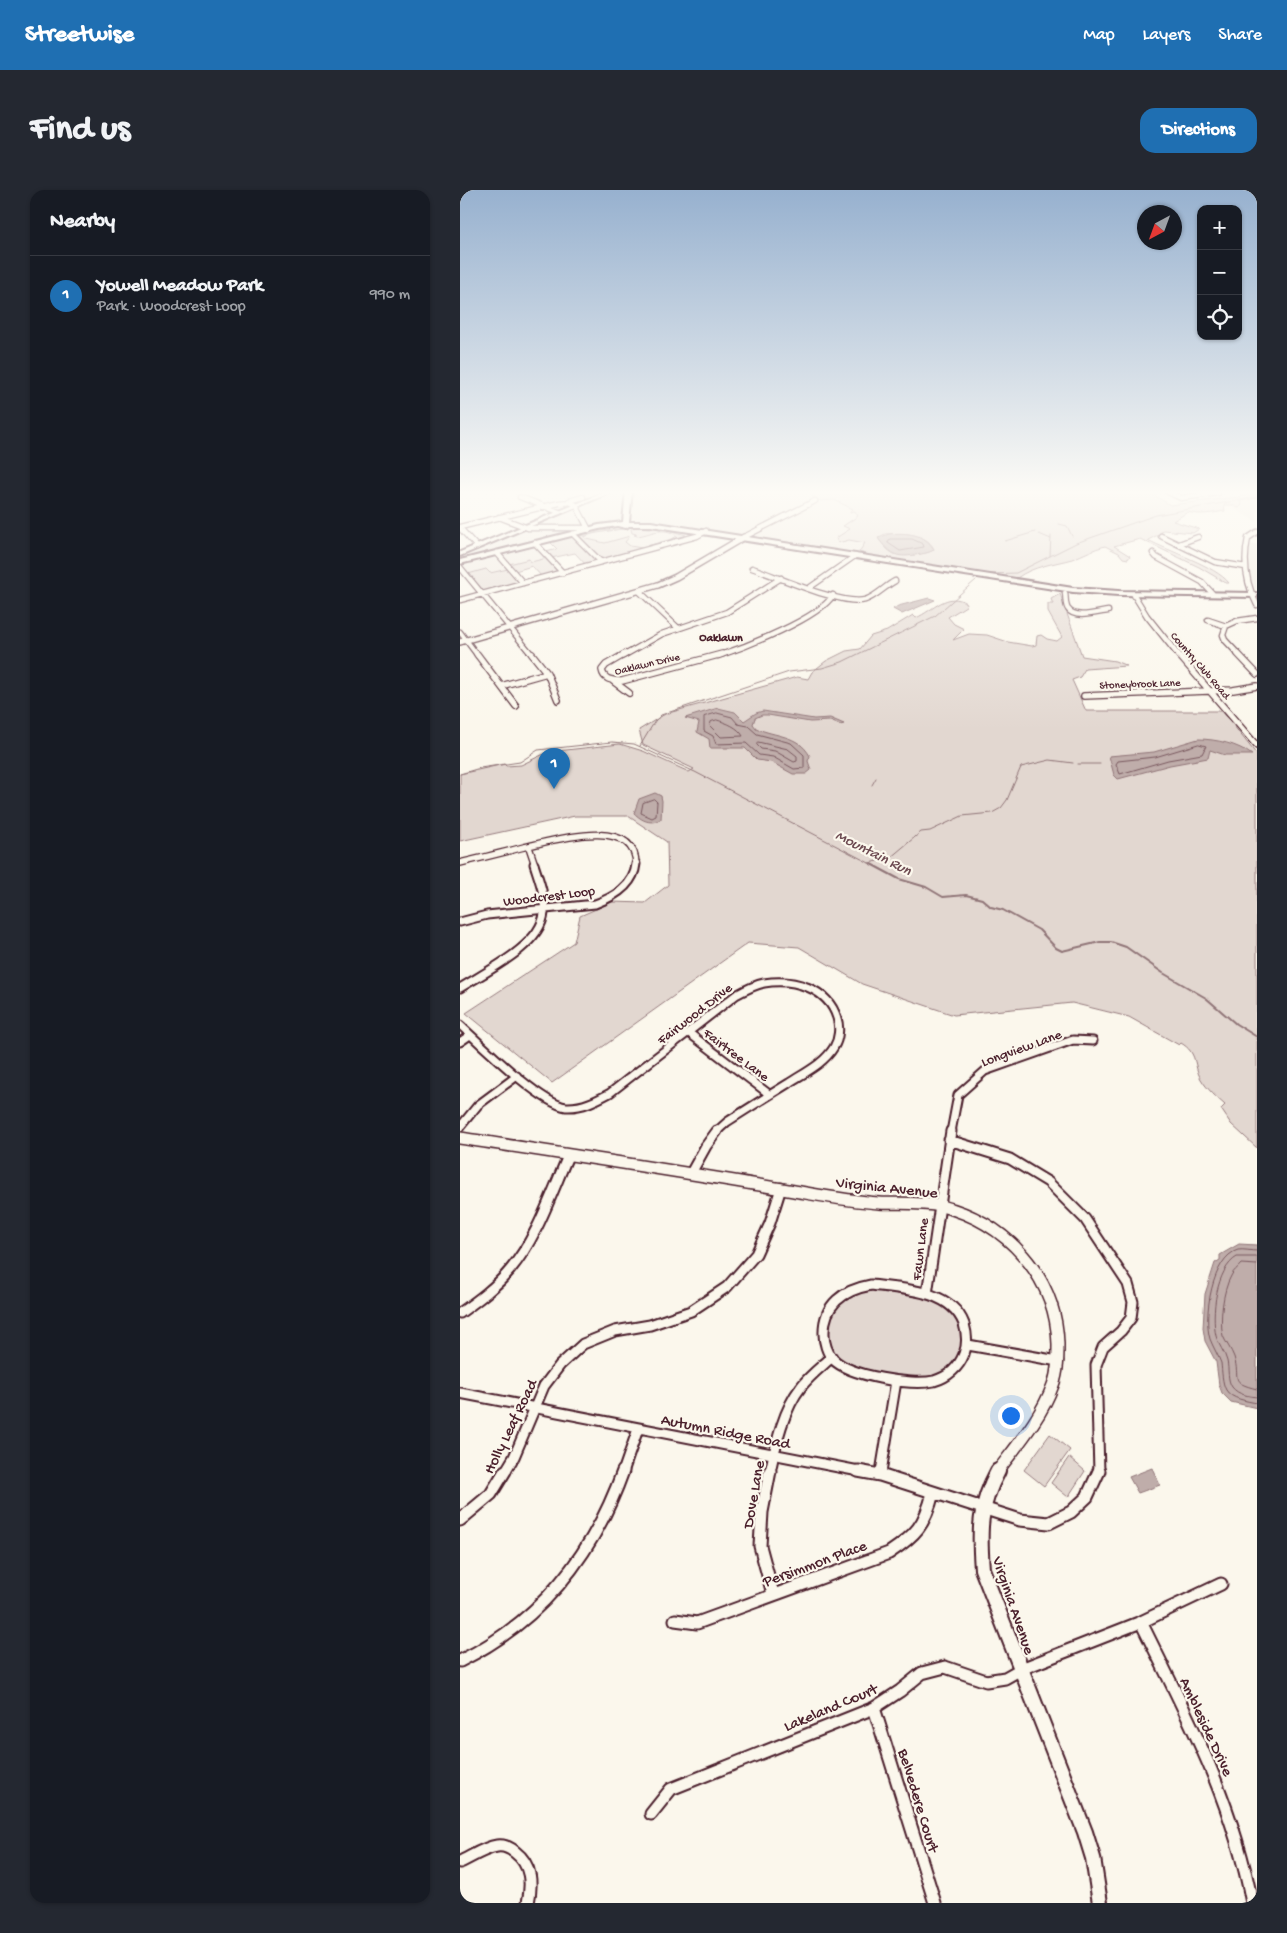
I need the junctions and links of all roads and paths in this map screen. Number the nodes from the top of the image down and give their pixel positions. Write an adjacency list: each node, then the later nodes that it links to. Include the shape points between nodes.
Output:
1 (462, 570): 20 (street)
2 (512, 570): 15 (street)
3 (560, 570): 12 (street)
4 (574, 570): 12 (street)
5 (690, 570): 17 (street)
6 (758, 570): 13 (street)
7 (835, 570): 16 (street)
8 (932, 570): 18 (main road)
9 (940, 570): 22 (main road)
10 (1180, 570): 19 (street, via 1202,582)
11 (1247, 570): 23 (street)
12 (563, 573): 15 (street)
13 (781, 578): 16 (street); 30 (street, Oaklawn Drive, via 727,612)
14 (894, 581): 21 (street, via 865,600)
15 (523, 583): 20 (street)
16 (808, 588): 21 (street)
17 (636, 592): 29 (street); 30 (street)
18 (1065, 592): 22 (main road); 25 (street, via 1067,608 1071,611 1081,614)
19 (1212, 593): 22 (main road); 23 (main road)
20 (482, 594): 24 (street); 29 (street)
21 (832, 595): 35 (street, Oaklawn Drive, via 829,601 798,622 741,649)
22 (1135, 596): 23 (main road); 38 (street, Country Club Road, via 1163,637)
23 (1255, 598)
24 (460, 600)
25 (1108, 611)
26 (1257, 618): 28 (street)
27 (1208, 620): 28 (street)
28 (1226, 626): 34 (street, via 1224,640)
29 (510, 628): 32 (street); 33 (street)
30 (675, 629): 35 (street, Oaklawn Drive, via 646,641 606,665 603,675)
31 (460, 632): 32 (street)
32 (463, 641): 36 (street)
33 (548, 674): 36 (street); 41 (street)
34 (1257, 674)
35 (613, 681): 39 (street)
36 (501, 686): 42 (street)
37 (1257, 686): 38 (street, Stoneybrook Lane)
38 (1210, 690): 40 (street, Stoneybrook Lane); 43 (street, Country Club Road)
39 (629, 694)
40 (1084, 696)
41 (558, 700)
42 (516, 706)
43 (1257, 746)
44 (529, 847): 45 (street, Woodcrest Loop); 46 (street, via 544,898); 46 (street, Woodcrest Loop, via 575,835 593,834 617,838 636,854 634,877 608,898 595,904)
45 (460, 864)
46 (544, 909): 47 (street, Woodcrest Loop, via 487,915); 48 (street, via 541,926 533,937)
47 (460, 922)
48 (460, 988)
49 (460, 1025): 51 (street, Fairwood Drive)
50 (689, 1033): 54 (street, Fairwood Drive, via 591,1104 572,1108 553,1104); 55 (street, Fairtree Lane); 55 (street, Fairwood Drive, via 748,988 784,982 817,991 830,1001 837,1014 840,1029 834,1048 820,1062)
51 (470, 1035): 53 (street); 54 (street, Fairwood Drive)
52 (1093, 1041): 58 (street, Longview Lane, via 1073,1040 985,1071 958,1095)
53 (460, 1042)
54 (517, 1076): 56 (street, via 478,1105)
55 (769, 1094): 60 (street, Fairwood Drive, via 713,1134)
56 (460, 1127)
57 (460, 1138): 59 (street, Virginia Avenue)
58 (949, 1140): 62 (street, Longview Lane); 75 (street, Autumn Ridge Road, via 1019,1163 1061,1192 1103,1243 1131,1290 1134,1303 1127,1326 1104,1343 1098,1355 1100,1469 1088,1497 1071,1512 1049,1523 1020,1520)
59 (568, 1156): 60 (street, Virginia Avenue); 64 (street, via 526,1248 511,1270)
60 (691, 1173): 61 (street, Virginia Avenue)
61 (781, 1188): 62 (street, Virginia Avenue, via 879,1203); 70 (street, Holly Leaf Road, via 756,1254 727,1287 691,1311 615,1331 583,1344 554,1372 544,1386)
62 (939, 1206): 63 (street, Fawn Lane); 67 (street, Virginia Avenue, via 984,1223 1025,1256 1044,1285 1057,1325)
63 (927, 1294): 65 (street, via 949,1304 961,1317); 66 (street, via 871,1285 856,1287 837,1298 827,1310 823,1327)
64 (460, 1313)
65 (968, 1345): 67 (street); 68 (street, via 960,1362 948,1375 927,1383)
66 (832, 1357): 68 (street, via 841,1365); 72 (street, Dove Lane, via 799,1389 786,1412)
67 (1058, 1361): 75 (street, Virginia Avenue, via 1054,1384 1040,1416 997,1472)
68 (896, 1381): 73 (street)
69 (460, 1393): 70 (street, Autumn Ridge Road)
70 (535, 1409): 71 (street, Autumn Ridge Road); 76 (street, Holly Leaf Road, via 514,1457 491,1494)
71 (638, 1429): 72 (street, Autumn Ridge Road); 81 (street, via 616,1490 590,1544 556,1588 519,1624)
72 (774, 1455): 73 (street, Autumn Ridge Road); 78 (street, Dove Lane, via 762,1509 760,1546)
73 (880, 1475): 74 (street, Autumn Ridge Road)
74 (933, 1493): 75 (street, Autumn Ridge Road); 78 (street, Persimmon Place, via 927,1519 915,1536 889,1553)
75 (983, 1507): 82 (street, Virginia Avenue, via 979,1534 982,1569)
76 (460, 1520)
77 (1220, 1584): 80 (street, Lakeland Court)
78 (773, 1594): 79 (street, Persimmon Place, via 697,1623)
79 (675, 1620)
80 (1141, 1622): 82 (street, Lakeland Court); 89 (street, Ambleside Drive, via 1232,1819)
81 (460, 1661)
82 (1020, 1670): 83 (street, Lakeland Court, via 1004,1678 986,1681 945,1668 922,1673); 88 (street, Virginia Avenue, via 1085,1832)
83 (874, 1708): 84 (street, Lakeland Court, via 671,1789); 87 (street, Belvedere Court)
84 (651, 1814)
85 (460, 1862): 86 (street, via 498,1846 509,1848 518,1854 530,1872)
86 (528, 1903)
87 (935, 1903)
88 (1100, 1903)
89 (1252, 1903)

